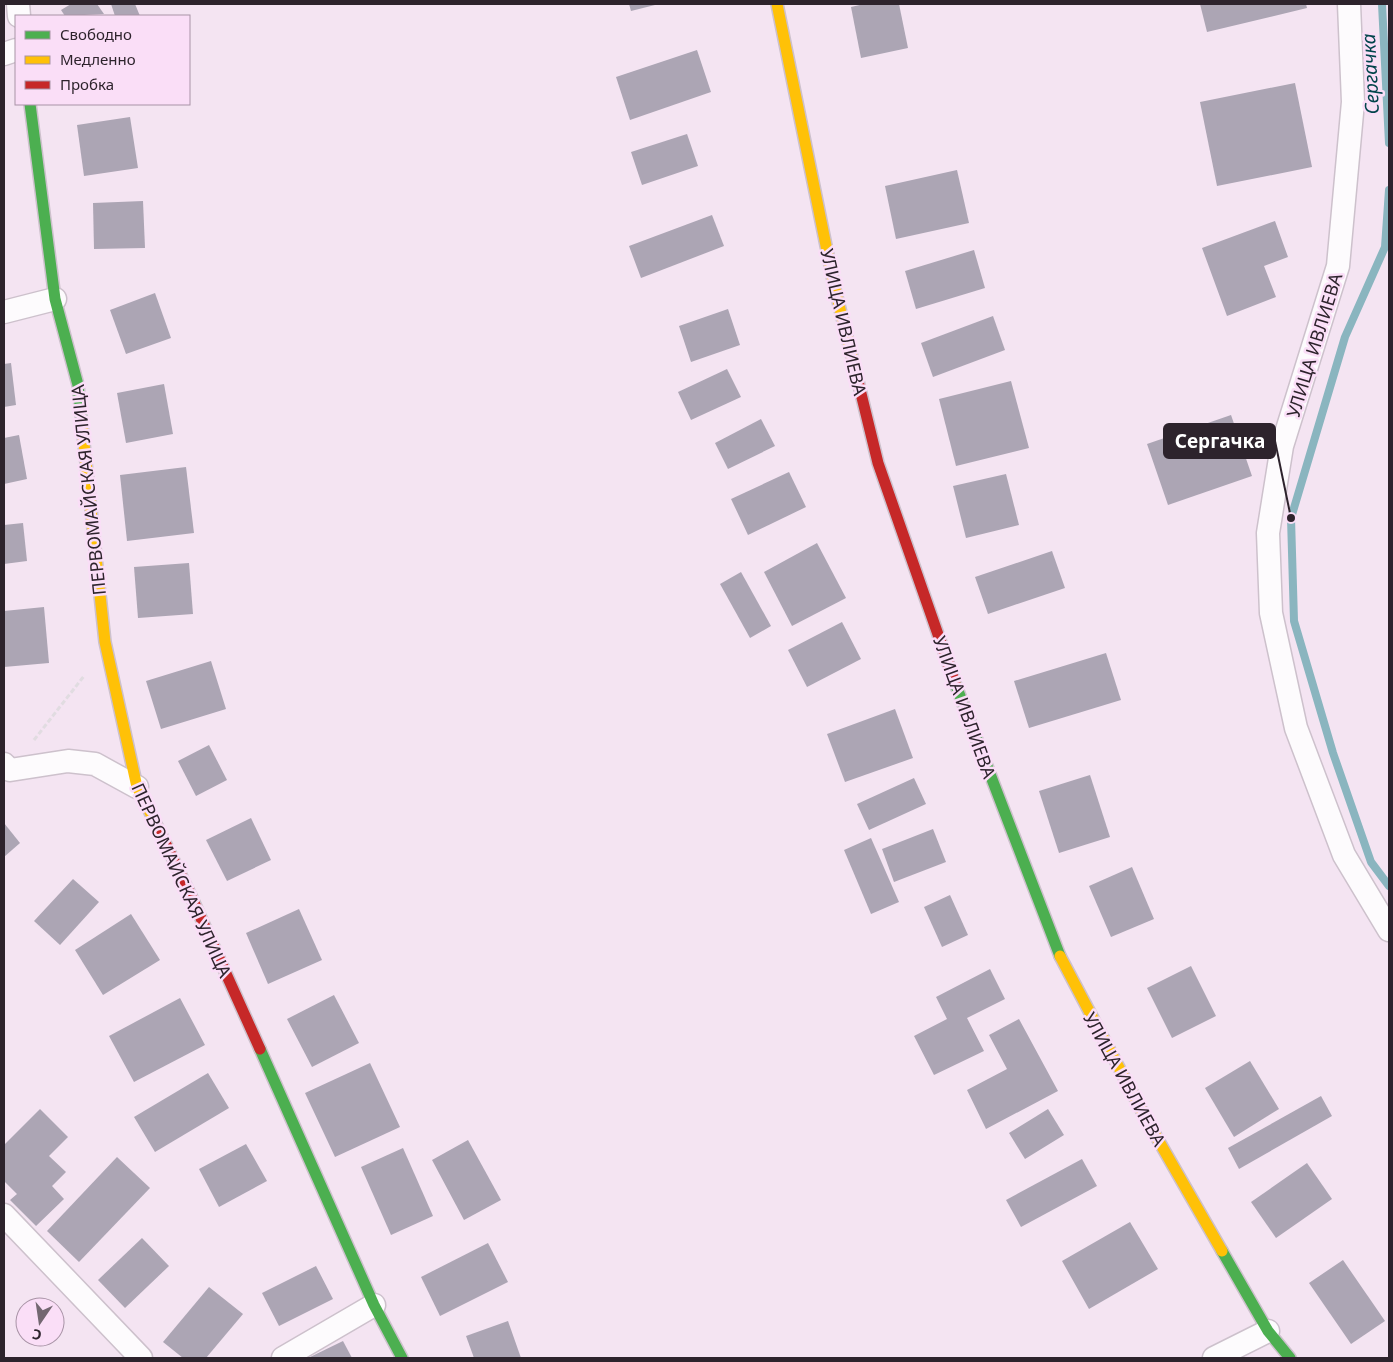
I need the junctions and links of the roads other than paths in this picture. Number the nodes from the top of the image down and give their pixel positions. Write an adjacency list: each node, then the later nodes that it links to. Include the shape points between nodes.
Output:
1 (777, 4): 11 (street, УЛИЦА ИВЛИЕВА, via 834,285 878,463 955,682 1064,965 1145,1117)
2 (1349, 4): 8 (street, УЛИЦА ИВЛИЕВА, via 1353,102 1338,266 1282,446 1268,533 1271,613 1296,728 1344,855)
3 (30, 105): 4 (street, ПЕРВОМАЙСКАЯ УЛИЦА)
4 (55, 299): 5 (street); 7 (street, ПЕРВОМАЙСКАЯ УЛИЦА, via 78,385 105,642)
5 (4, 312)
6 (7, 767): 7 (street, via 68,761 95,764)
7 (137, 787): 10 (street, ПЕРВОМАЙСКАЯ УЛИЦА, via 191,896)
8 (1389, 930)
9 (4, 1215): 12 (street)
10 (374, 1305): 13 (street); 14 (street, ПЕРВОМАЙСКАЯ УЛИЦА)
11 (1268, 1331): 15 (street); 16 (street, УЛИЦА ИВЛИЕВА)
12 (141, 1358)
13 (283, 1358)
14 (402, 1358)
15 (1214, 1358)
16 (1290, 1358)

